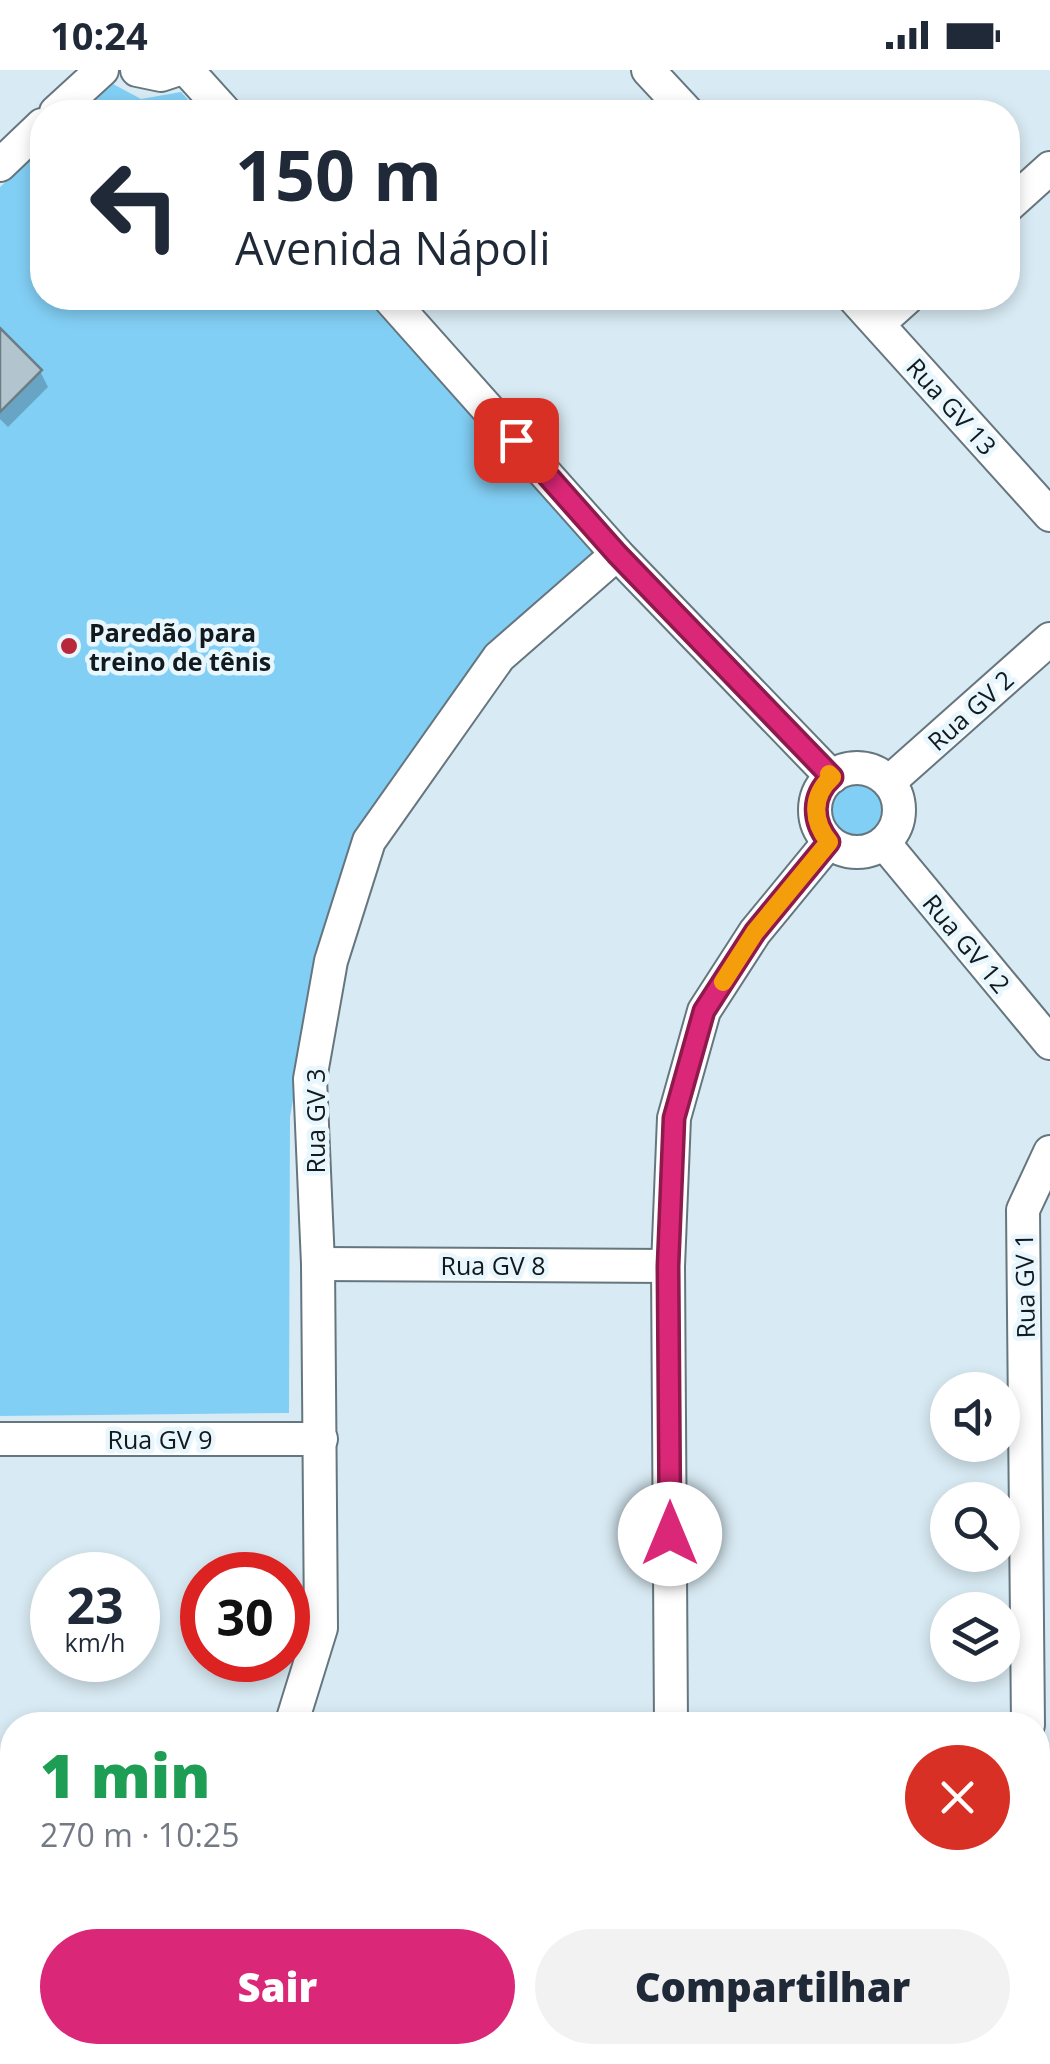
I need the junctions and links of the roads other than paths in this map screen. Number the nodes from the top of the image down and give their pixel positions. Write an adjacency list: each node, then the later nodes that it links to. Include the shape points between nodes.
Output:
1 (102, 70): 6 (street)
2 (137, 70): 3 (street)
3 (176, 70)
4 (188, 70): 7 (street)
5 (648, 70): 8 (street)
6 (69, 100)
7 (214, 100)
8 (675, 100)
9 (30, 136): 10 (street)
10 (0, 164)
11 (1050, 168): 12 (street)
12 (1020, 195)
13 (400, 310): 18 (street)
14 (865, 310): 16 (street, Rua GV 13)
15 (894, 310): 16 (street)
16 (878, 324): 17 (street, Rua GV 13)
17 (1050, 515)
18 (617, 554): 20 (street); 26 (street, Rua GV 3, via 499,657 369,841 331,961 310,1079)
19 (1050, 639): 21 (street, Rua GV 2)
20 (832, 777): 21 (street, via 854,768); 22 (street, via 816,804)
21 (889, 782): 23 (street, via 900,809)
22 (829, 842): 23 (street, via 850,852); 27 (street, via 755,932 704,1011 674,1118)
23 (884, 844): 24 (street, Rua GV 12)
24 (1050, 1043)
25 (1050, 1152): 32 (street, Rua GV 1, via 1023,1210)
26 (318, 1264): 27 (street, Rua GV 8); 29 (street, Rua GV 3)
27 (668, 1266): 31 (street)
28 (0, 1439): 29 (street, Rua GV 9)
29 (320, 1439): 30 (street, Rua GV 3, via 320,1628)
30 (295, 1712)
31 (671, 1712)
32 (1028, 1712)

